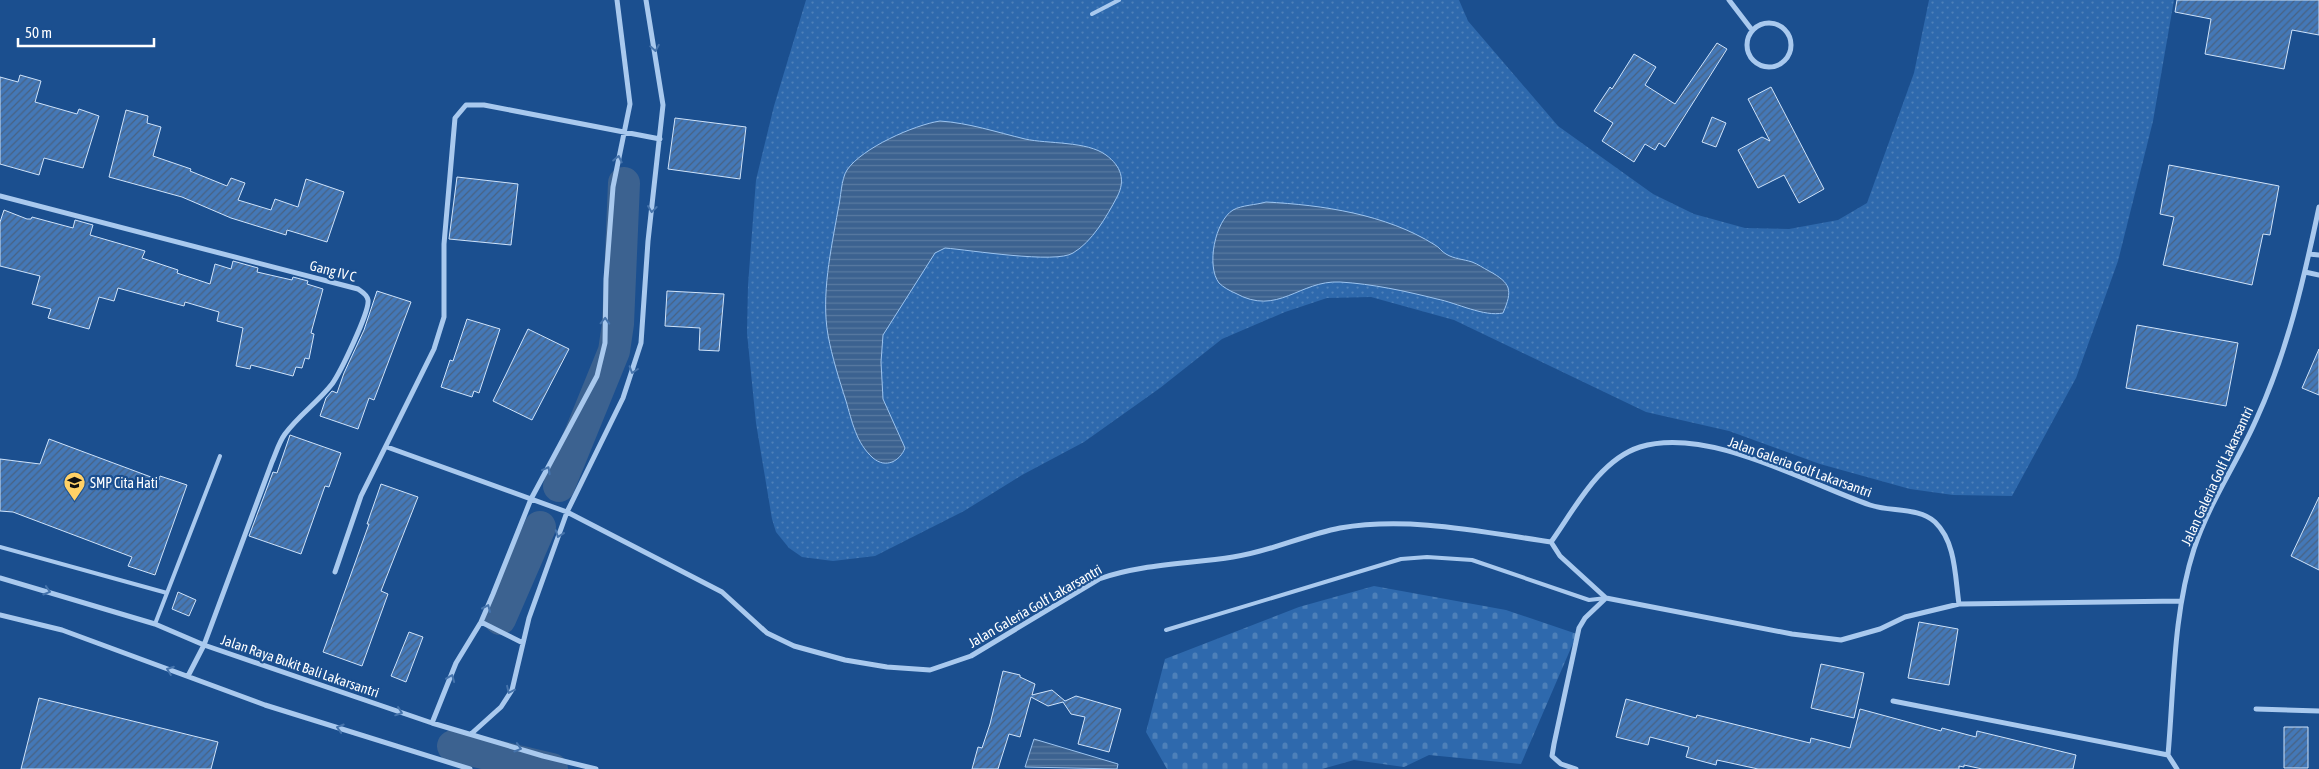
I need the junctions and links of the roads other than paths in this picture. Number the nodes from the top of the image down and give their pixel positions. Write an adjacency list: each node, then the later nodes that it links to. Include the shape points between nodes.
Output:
1 (617, 0): 7 (street, via 630,104)
2 (646, 0): 8 (street, one-way to 8, via 663,106)
3 (1119, 0): 5 (lane)
4 (1729, 0): 6 (street)
5 (1092, 14)
6 (1752, 30): 6 (street, via 1765,22 1781,25 1791,38 1791,53 1781,65 1765,68 1752,60 1746,45)
7 (624, 131): 8 (street); 15 (street, via 484,105 466,105 455,118 444,244 444,317 434,349); 17 (street, one-way to 7, via 597,376 605,344 613,187)
8 (660, 139): 18 (street, one-way to 18, via 641,343 623,398)
9 (0, 196): 32 (street, Gang IV C, via 358,289 365,294 368,301 366,314 334,381 302,412 279,445)
10 (2319, 206): 11 (street, Jalan Galeria Golf Lakarsantri)
11 (2309, 254): 12 (street); 13 (street, Jalan Galeria Golf Lakarsantri)
12 (2319, 255)
13 (2304, 272): 14 (street); 25 (street, Jalan Galeria Golf Lakarsantri, via 2287,337 2264,401 2198,540)
14 (2319, 275)
15 (386, 447): 17 (street, Jalan Galeria Golf Lakarsantri); 21 (street, via 361,496)
16 (220, 456): 23 (lane)
17 (531, 498): 18 (street, Jalan Galeria Golf Lakarsantri); 28 (street, one-way to 17)
18 (567, 512): 19 (street, Jalan Galeria Golf Lakarsantri, via 722,592 767,633 794,646 887,668 930,670 971,656 1099,579 1121,571 1236,557 1341,528 1385,524 1425,524); 31 (street, one-way to 31)
19 (1551, 542): 24 (street, via 1560,556); 26 (street, Jalan Galeria Golf Lakarsantri, via 1589,486 1613,463 1639,447 1672,442 1708,446 1759,461 1873,506 1911,512 1934,520 1948,539)
20 (0, 547): 23 (lane)
21 (335, 572)
22 (0, 578): 29 (street, Jalan Raya Bukit Bali Lakarsantri, one-way to 29)
23 (167, 593): 29 (lane)
24 (1606, 598): 26 (street, via 1792,634 1841,640 1880,629 1904,617); 30 (lane, via 1590,600 1472,560 1401,558); 42 (street, via 1579,628 1554,744 1552,756 1561,764)
25 (2181, 601): 26 (street); 39 (street, Jalan Galeria Golf Lakarsantri)
26 (1959, 604)
27 (0, 615): 33 (street, one-way to 27, via 62,630)
28 (480, 622): 31 (street); 37 (street, one-way to 28, via 456,663)
29 (155, 624): 32 (street, Jalan Raya Bukit Bali Lakarsantri)
30 (1166, 630)
31 (523, 643): 38 (street, one-way to 38, via 512,690 501,707)
32 (204, 645): 33 (street); 37 (street, Jalan Raya Bukit Bali Lakarsantri, one-way to 37)
33 (188, 676): 40 (street, one-way to 33, via 265,705)
34 (1893, 701): 39 (street)
35 (2256, 709): 36 (street)
36 (2319, 711)
37 (432, 723): 38 (street, Jalan Raya Bukit Bali Lakarsantri)
38 (471, 734): 41 (street, Jalan Raya Bukit Bali Lakarsantri, one-way to 41)
39 (2168, 755): 43 (street)
40 (470, 769)
41 (596, 769)
42 (1576, 769)
43 (2178, 769)

